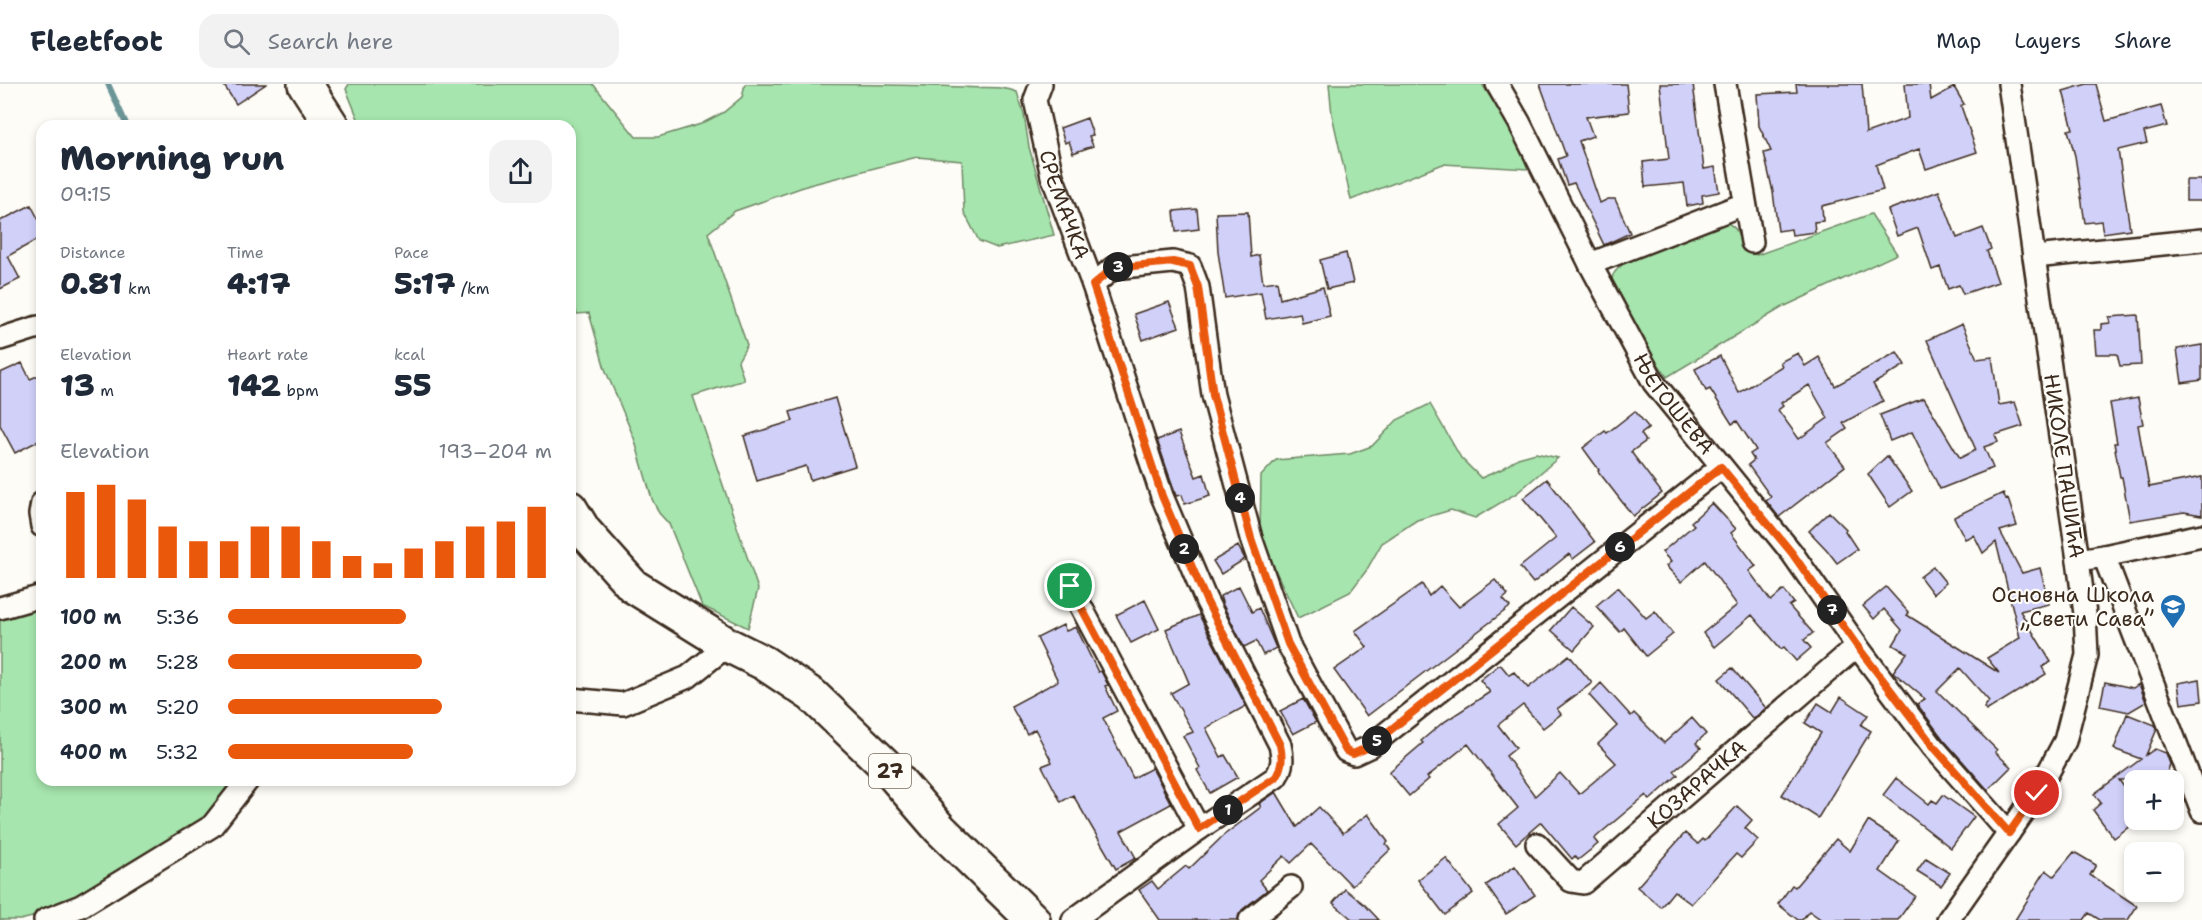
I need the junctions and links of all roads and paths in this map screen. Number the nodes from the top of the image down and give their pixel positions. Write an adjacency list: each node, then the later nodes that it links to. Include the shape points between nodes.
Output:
1 (305, 84): 7 (main road)
2 (1020, 84): 6 (street, СРЕМАЧКА)
3 (1497, 84): 12 (street, ЊЕГОШЕВА)
4 (1725, 84): 8 (street)
5 (2009, 84): 11 (street, НИКОЛЕ ПАШИЋА)
6 (1038, 92): 13 (street, СРЕМАЧКА, via 1052,176)
7 (328, 120)
8 (1744, 204): 10 (street); 12 (street)
9 (2202, 240): 11 (street)
10 (1752, 242)
11 (2034, 257): 20 (street, НИКОЛЕ ПАШИЋА)
12 (1590, 264): 16 (street, ЊЕГОШЕВА, via 1654,383)
13 (1093, 285): 16 (street, via 1113,268 1173,262 1190,266 1198,287 1213,395 1251,538 1288,644 1346,751 1353,754 1369,747); 29 (street, СРЕМАЧКА, via 1162,496 1206,600 1282,755 1282,768 1276,777)
14 (36, 328): 15 (street)
15 (0, 339)
16 (1721, 467): 25 (street, ЊЕГОШЕВА, via 1792,553)
17 (576, 518): 24 (main road, 27, via 633,586)
18 (2202, 535): 19 (street)
19 (2104, 556): 20 (street); 28 (street)
20 (2078, 560): 30 (street, НИКОЛЕ ПАШИЋА, via 2087,655 2077,698 2065,741 2037,793)
21 (1070, 586): 29 (street)
22 (36, 598): 23 (street)
23 (0, 608)
24 (728, 645): 26 (street, via 688,677 623,704); 34 (main road, 27, via 812,695 884,764 940,829)
25 (1857, 646): 30 (street, ЊЕГОШЕВА, via 1934,747); 31 (street, КОЗАРАЧКА, via 1583,883 1570,881)
26 (576, 700)
27 (243, 786): 33 (street, via 212,826 81,906)
28 (2202, 811)
29 (1199, 829): 35 (street, СРЕМАЧКА)
30 (2009, 833): 37 (street, НИКОЛЕ ПАШИЋА)
31 (1537, 844)
32 (1291, 887): 36 (street)
33 (45, 920)
34 (1033, 920)
35 (1073, 920)
36 (1250, 920)
37 (1948, 920)

